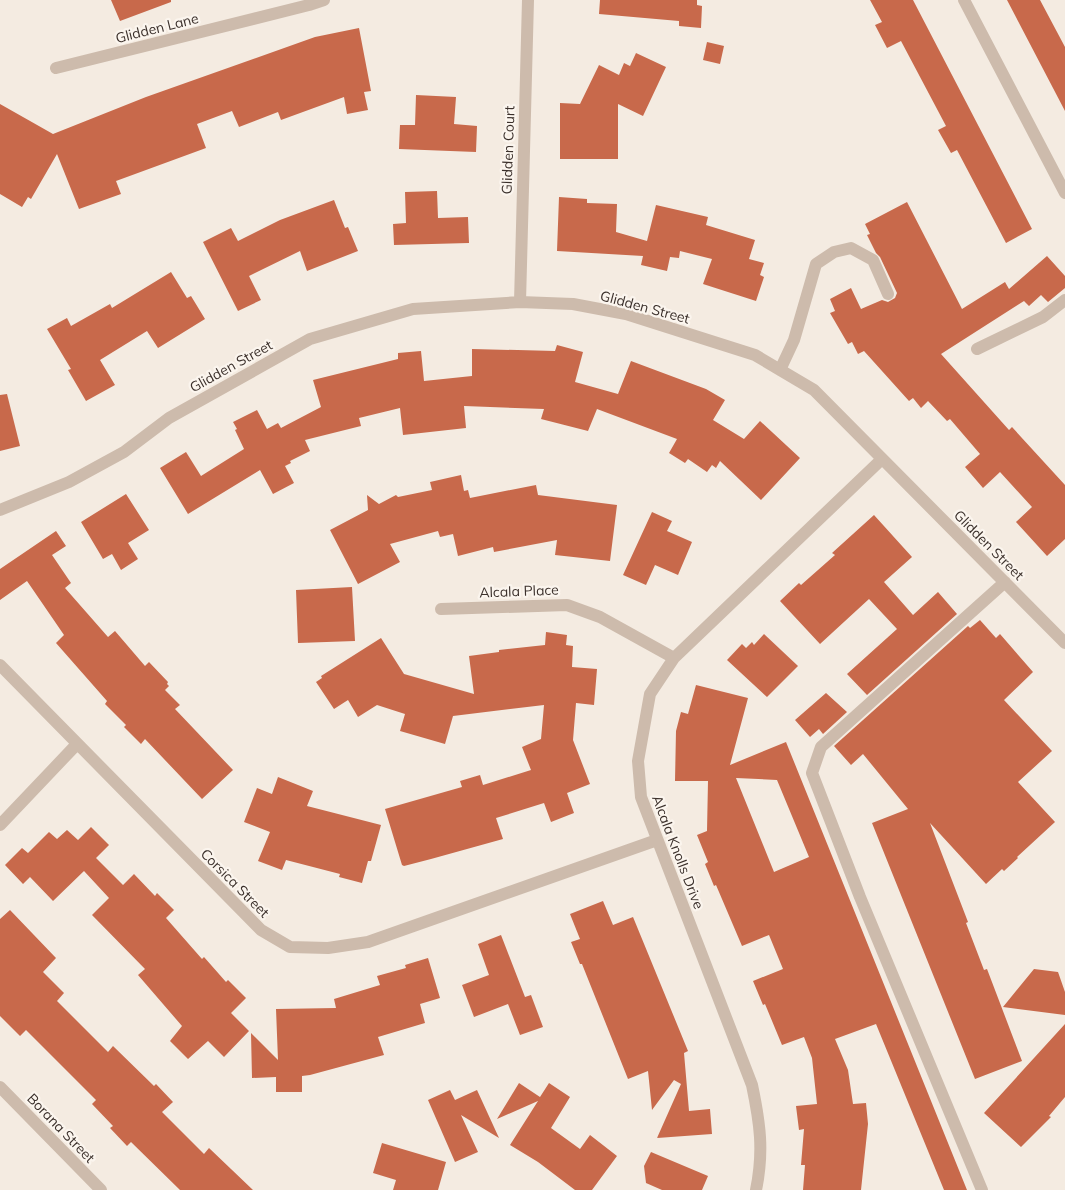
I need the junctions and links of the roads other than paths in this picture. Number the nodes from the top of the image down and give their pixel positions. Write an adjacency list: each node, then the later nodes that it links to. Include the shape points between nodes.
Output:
1 (324, 0): 4 (street, Glidden Lane)
2 (528, 0): 8 (street, Glidden Court)
3 (964, 0): 5 (street)
4 (56, 68)
5 (1065, 193)
6 (888, 294): 10 (street, via 873,260 851,248 834,252 816,264 794,340)
7 (1065, 300): 9 (street, via 1043,317)
8 (520, 302): 10 (street, Glidden Street, via 573,304 626,314 756,355); 12 (street, Glidden Street, via 413,309 310,339 169,418 116,456 69,482)
9 (977, 349)
10 (780, 370): 11 (street, Glidden Street, via 814,390)
11 (882, 459): 13 (street, Glidden Street); 16 (street, Alcala Knolls Drive)
12 (0, 510)
13 (1004, 582): 15 (street, Glidden Street); 24 (street, via 821,747 812,773)
14 (441, 609): 16 (street, Alcala Place, via 566,605 600,617)
15 (1065, 644)
16 (674, 658): 20 (street, Alcala Knolls Drive, via 650,694 638,761 641,797)
17 (0, 665): 18 (street, Corsica Street)
18 (77, 744): 19 (street); 20 (street, Corsica Street, via 261,930 290,947 328,948 368,942)
19 (0, 825)
20 (657, 840): 23 (street, Alcala Knolls Drive, via 752,1085 760,1124 761,1167)
21 (0, 1087): 22 (street, Borana Street)
22 (101, 1190)
23 (756, 1190)
24 (982, 1190)

